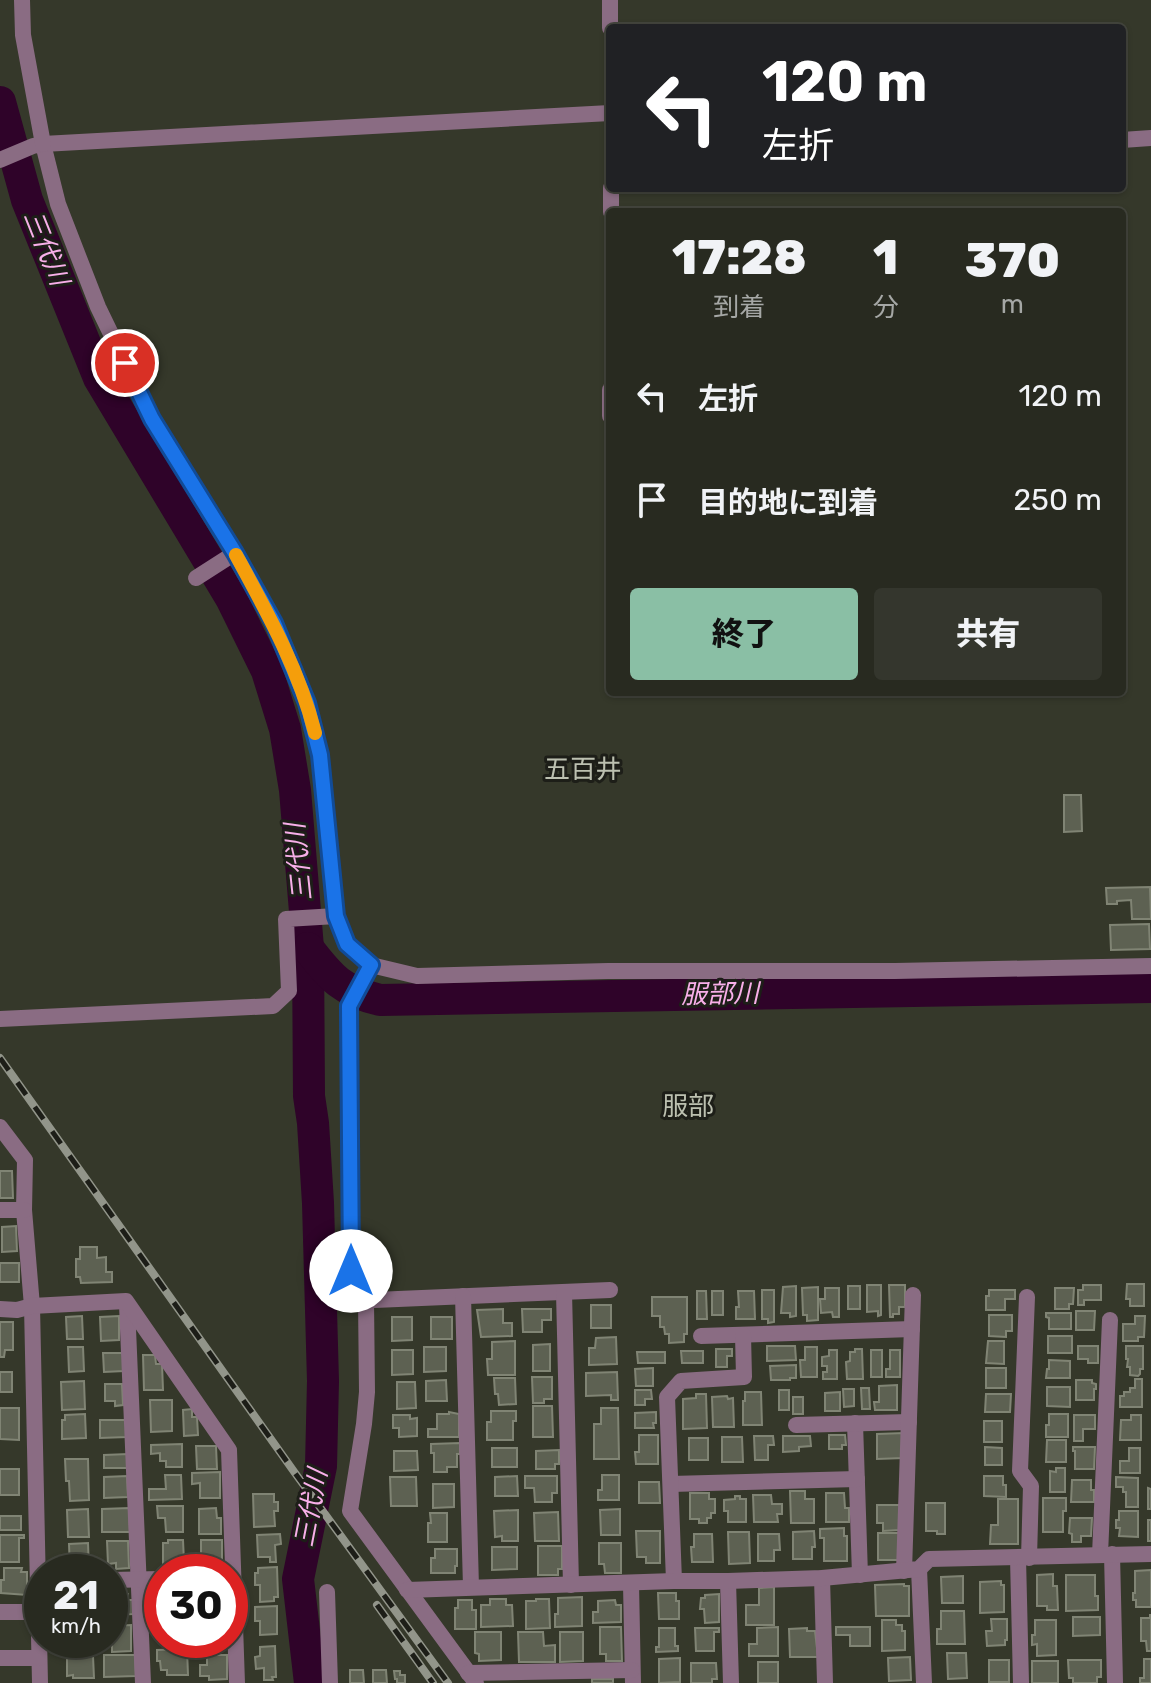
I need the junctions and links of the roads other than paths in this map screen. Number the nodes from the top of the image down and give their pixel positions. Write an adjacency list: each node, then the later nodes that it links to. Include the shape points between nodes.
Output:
1 (22, 0): 7 (street)
2 (610, 0): 3 (street)
3 (610, 24)
4 (606, 113): 7 (street)
5 (1151, 138): 6 (street)
6 (1126, 140)
7 (38, 145): 8 (street); 9 (street, via 98,307 152,419)
8 (0, 160)
9 (234, 554): 10 (street); 11 (street, via 274,623 307,703 320,755)
10 (198, 577)
11 (333, 916): 13 (street); 14 (street, via 286,919 289,991 273,1006)
12 (1151, 966): 13 (street, via 417,976)
13 (369, 970): 23 (street, via 349,1006 351,1301)
14 (0, 1019)
15 (0, 1127): 17 (street, via 25,1160)
16 (0, 1210): 17 (street)
17 (24, 1210): 25 (street)
18 (610, 1290): 19 (street)
19 (564, 1292): 21 (street); 50 (street)
20 (913, 1295): 28 (street)
21 (463, 1296): 23 (street); 51 (street)
22 (1027, 1297): 40 (street, via 1020,1471 1031,1486)
23 (366, 1300): 52 (street, via 367,1392 350,1511)
24 (127, 1303): 25 (street); 37 (street, via 229,1450); 45 (street)
25 (32, 1306): 26 (street); 36 (street)
26 (0, 1309)
27 (1110, 1320): 38 (street)
28 (912, 1329): 29 (street); 31 (street)
29 (743, 1335): 30 (street); 35 (street, via 744,1377 681,1381 667,1397)
30 (701, 1336)
31 (909, 1422): 32 (street); 41 (street)
32 (855, 1423): 33 (street); 34 (street)
33 (796, 1425)
34 (857, 1479): 35 (street); 42 (street)
35 (671, 1484): 47 (street)
36 (38, 1554)
37 (231, 1554)
38 (1106, 1554): 39 (street); 40 (street); 70 (street)
39 (1151, 1554)
40 (1024, 1558): 41 (street, via 929,1559); 69 (street)
41 (912, 1570): 42 (street); 68 (street)
42 (860, 1575): 43 (street)
43 (822, 1578): 48 (street); 67 (street)
44 (128, 1580): 45 (street)
45 (140, 1580): 46 (street); 63 (street)
46 (144, 1580)
47 (674, 1581): 48 (street); 49 (street)
48 (728, 1581): 66 (street)
49 (631, 1584): 50 (street); 60 (street)
50 (571, 1585): 51 (street)
51 (471, 1587): 52 (street)
52 (407, 1590): 61 (street)
53 (327, 1592): 65 (street)
54 (0, 1612): 55 (street)
55 (24, 1612)
56 (0, 1658): 57 (street)
57 (24, 1658)
58 (39, 1658): 62 (street)
59 (236, 1658): 64 (street)
60 (632, 1676): 61 (street)
61 (472, 1678)
62 (40, 1683)
63 (143, 1683)
64 (237, 1683)
65 (330, 1683)
66 (731, 1683)
67 (825, 1683)
68 (924, 1683)
69 (1021, 1683)
70 (1115, 1683)

